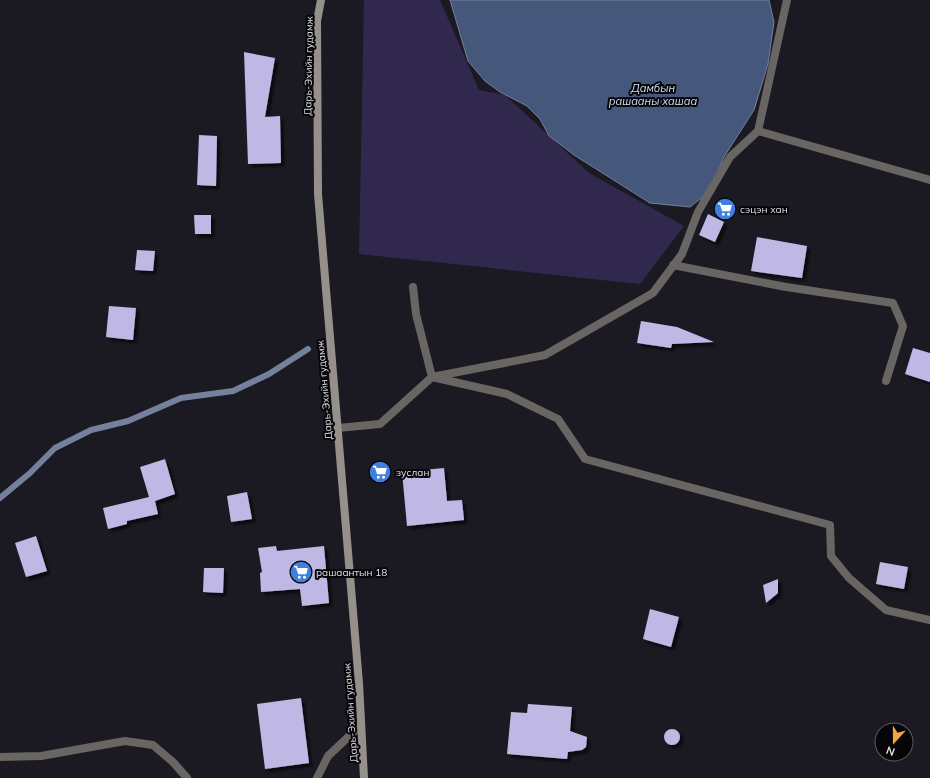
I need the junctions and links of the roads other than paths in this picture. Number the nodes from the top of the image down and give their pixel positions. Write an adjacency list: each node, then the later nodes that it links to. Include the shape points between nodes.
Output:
1 (321, 0): 9 (main road, Дарь-Эхийн гудамж, via 317,21 318,194)
2 (787, 0): 3 (street)
3 (758, 131): 4 (street); 5 (street, via 730,157 698,212 682,254)
4 (930, 180)
5 (673, 265): 7 (street, via 653,293 545,356); 8 (street, via 786,287 893,303 903,326)
6 (413, 287): 7 (street, via 416,314)
7 (432, 377): 9 (street, via 380,424); 10 (street, via 507,394 558,419 585,458 830,525 831,556 849,578 886,610)
8 (886, 382)
9 (338, 428): 11 (main road, Дарь-Эхийн гудамж)
10 (930, 620)
11 (361, 725): 14 (street, via 328,756); 15 (main road, Дарь-Эхийн гудамж)
12 (0, 757): 13 (street, via 41,756 125,741 152,745 173,762)
13 (187, 778)
14 (317, 778)
15 (364, 778)

